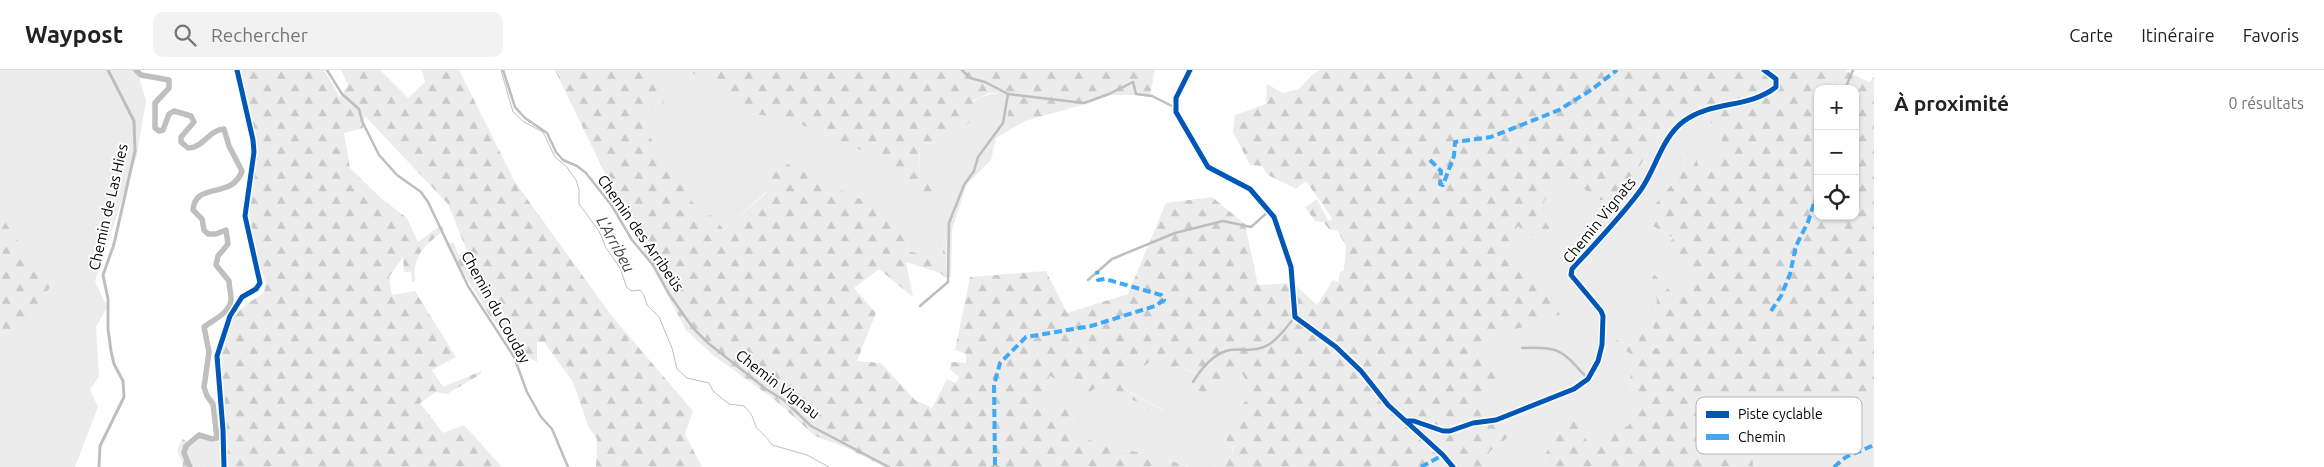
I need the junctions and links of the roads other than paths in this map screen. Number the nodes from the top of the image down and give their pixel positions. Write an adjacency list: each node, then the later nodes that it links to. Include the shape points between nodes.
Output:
1 (108, 70): 21 (street, Chemin de Las Hies, via 134,121 135,151 104,275 111,351 123,382 124,397 100,446)
2 (237, 70): 22 (street, via 253,140 245,216 260,284 239,301 226,326 217,356)
3 (327, 70): 23 (street, Chemin du Couday, via 342,94 359,109 379,155 428,202 468,286 514,356 527,392 552,429)
4 (504, 70): 16 (street, Chemin des Arribeüs, via 519,113 547,133 563,160 586,173 653,265 693,328)
5 (962, 70): 10 (street, via 970,78 986,82)
6 (1190, 70): 11 (street)
7 (1764, 70): 18 (street, Chemin Vignats, via 1776,79 1776,87 1770,92 1741,103 1704,109 1675,130 1640,191 1572,269 1571,275 1603,316 1601,354)
8 (1853, 70): 9 (street)
9 (1847, 85)
10 (1008, 94): 11 (street, via 1084,103 1133,82 1136,94 1152,96); 14 (street, via 1003,123 978,157 949,223 948,282)
11 (1174, 107): 12 (street, via 1208,166 1250,189)
12 (1269, 211): 13 (street, via 1251,227 1223,221 1175,233 1112,259); 15 (street, via 1277,224 1291,267)
13 (1088, 280)
14 (920, 306)
15 (1295, 317): 19 (street, via 1271,343 1249,351 1227,350 1213,358); 20 (street, via 1336,347)
16 (708, 343): 24 (street, Chemin Vignau, via 766,390 785,401 811,426)
17 (1522, 348): 18 (street, via 1549,346 1566,355)
18 (1588, 379): 20 (street, via 1574,389 1496,420 1450,431)
19 (1193, 382)
20 (1406, 421): 27 (street)
21 (99, 467)
22 (224, 467)
23 (568, 467)
24 (889, 467)
25 (992, 467): 26 (street)
26 (998, 467)
27 (1453, 467)

